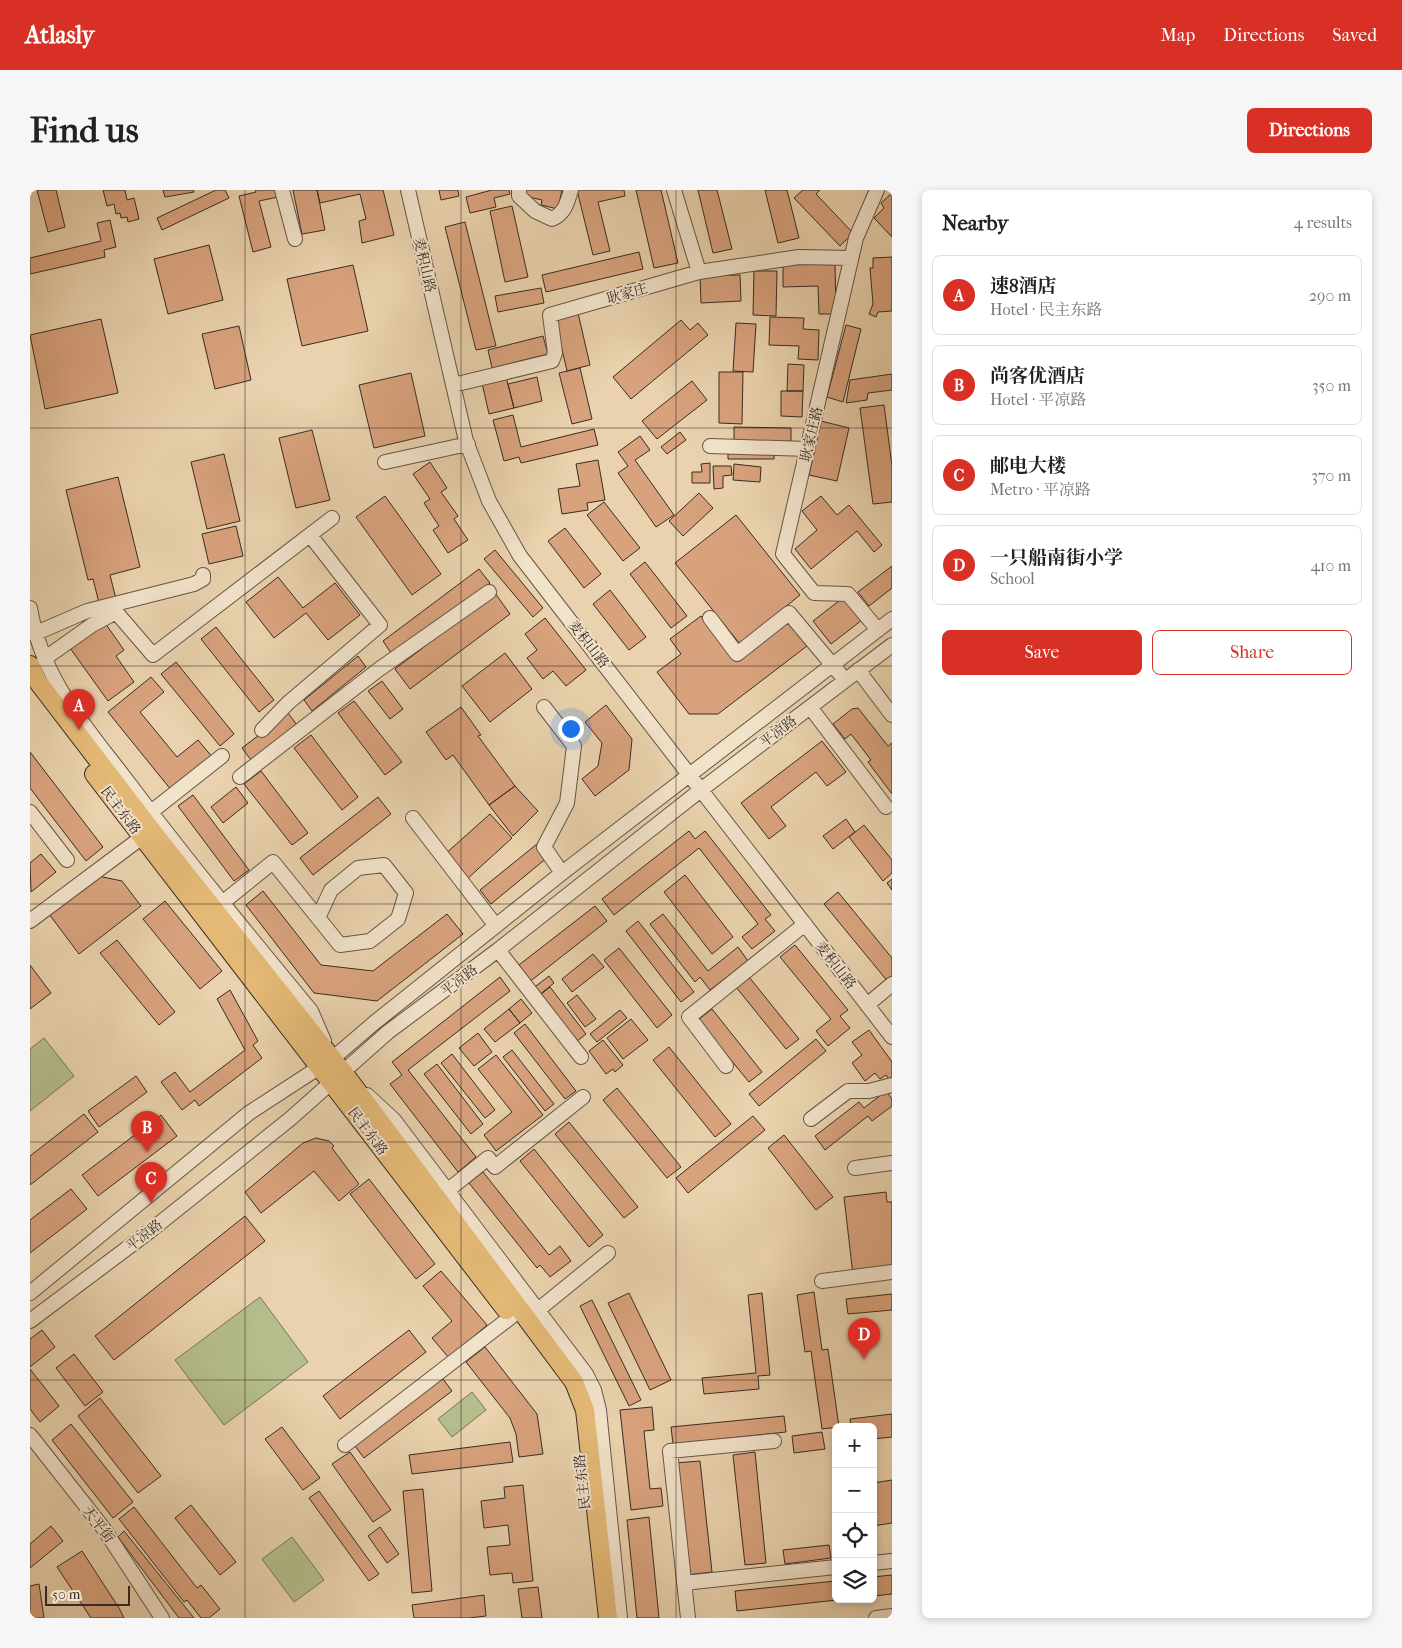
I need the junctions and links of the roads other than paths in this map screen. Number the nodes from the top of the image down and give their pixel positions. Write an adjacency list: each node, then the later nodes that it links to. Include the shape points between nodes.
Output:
1 (282, 190): 7 (street)
2 (408, 190): 10 (street, 麦积山路)
3 (519, 190): 4 (street, via 520,196 535,211 552,219 560,216 566,208)
4 (571, 190)
5 (674, 190): 9 (street)
6 (877, 190): 8 (street, 耿家庄路)
7 (295, 239)
8 (851, 258): 9 (street, 耿家庄, via 799,257); 13 (street, 耿家庄路)
9 (699, 272): 10 (street, 耿家庄, via 550,315 555,353 552,361)
10 (453, 385): 11 (street, 麦积山路)
11 (468, 444): 14 (street); 35 (street, 麦积山路, via 489,501 520,556)
12 (710, 446): 13 (street)
13 (808, 449): 22 (street, 耿家庄路, via 783,554 814,593 848,594)
14 (385, 462)
15 (332, 518): 16 (street)
16 (310, 535): 25 (street, via 153,655 116,612); 33 (street, via 380,624 288,703)
17 (204, 575): 23 (street, via 194,584 87,611)
18 (489, 592): 36 (street, via 378,670)
19 (30, 608): 23 (street, 民主东路)
20 (710, 618): 26 (street, via 737,654 789,613)
21 (892, 619): 22 (street, 平凉路)
22 (878, 630): 26 (street, 平凉路)
23 (34, 634): 25 (street, 民主东路)
24 (892, 644): 27 (street, 平凉路)
25 (37, 662): 40 (street, 民主东路); 56 (main road, 民主东路, via 38,682)
26 (832, 665): 28 (street); 35 (street, 平凉路)
27 (858, 670): 28 (street, 平凉路); 32 (street)
28 (845, 680): 31 (street, 平凉路)
29 (30, 688): 42 (main road, 民主东路)
30 (544, 707): 44 (street, via 574,746 568,804 544,848)
31 (810, 707): 37 (street, 平凉路); 38 (street)
32 (892, 714)
33 (262, 730)
34 (222, 756): 40 (street)
35 (690, 774): 37 (street, 麦积山路); 44 (street, 平凉路)
36 (240, 777)
37 (702, 789): 48 (street, 麦积山路); 50 (street, 平凉路)
38 (886, 807)
39 (30, 812): 43 (street)
40 (151, 812): 45 (street, 民主东路)
41 (413, 818): 49 (street)
42 (141, 838): 47 (street); 56 (main road, 民主东路)
43 (67, 860)
44 (562, 873): 49 (street, 平凉路)
45 (222, 903): 46 (street, via 273,862); 56 (street, 民主东路, via 311,1011)
46 (318, 918): 46 (street, via 340,945 370,941 398,919 406,893 384,865 358,868 331,890)
47 (30, 921)
48 (805, 924): 52 (street, 麦积山路); 55 (street, via 689,1017)
49 (496, 926): 56 (street, 平凉路)
50 (498, 950): 54 (street); 56 (street, 平凉路)
51 (892, 984): 52 (street)
52 (867, 1005): 53 (street, 麦积山路)
53 (892, 1038)
54 (581, 1057)
55 (726, 1066)
56 (332, 1070): 62 (street, 民主东路, via 394,1120); 66 (street, 平凉路, via 250,1113); 68 (main road, 民主东路); 69 (street, 平凉路, via 150,1231); 80 (main road, 民主东路, via 581,1395)
57 (892, 1085): 59 (street, via 848,1092)
58 (583, 1097): 62 (street, via 495,1167 488,1158)
59 (811, 1118)
60 (892, 1163): 61 (street)
61 (855, 1168)
62 (447, 1191): 67 (street, 民主东路)
63 (608, 1253): 67 (street)
64 (892, 1272): 65 (street)
65 (822, 1281)
66 (30, 1293)
67 (538, 1310): 81 (street, 民主东路, via 586,1374 594,1390 599,1410)
68 (511, 1317): 72 (street); 79 (main road, 民主东路, via 565,1388 574,1410)
69 (30, 1321)
70 (30, 1435): 78 (street, 天平街, via 104,1530)
71 (774, 1441): 76 (street, via 670,1452)
72 (345, 1445)
73 (892, 1561): 74 (street)
74 (877, 1563)
75 (832, 1567): 76 (street)
76 (684, 1583): 82 (street)
77 (892, 1616): 83 (street)
78 (162, 1618)
79 (597, 1618)
80 (608, 1618)
81 (620, 1618)
82 (688, 1618)
83 (876, 1618)

